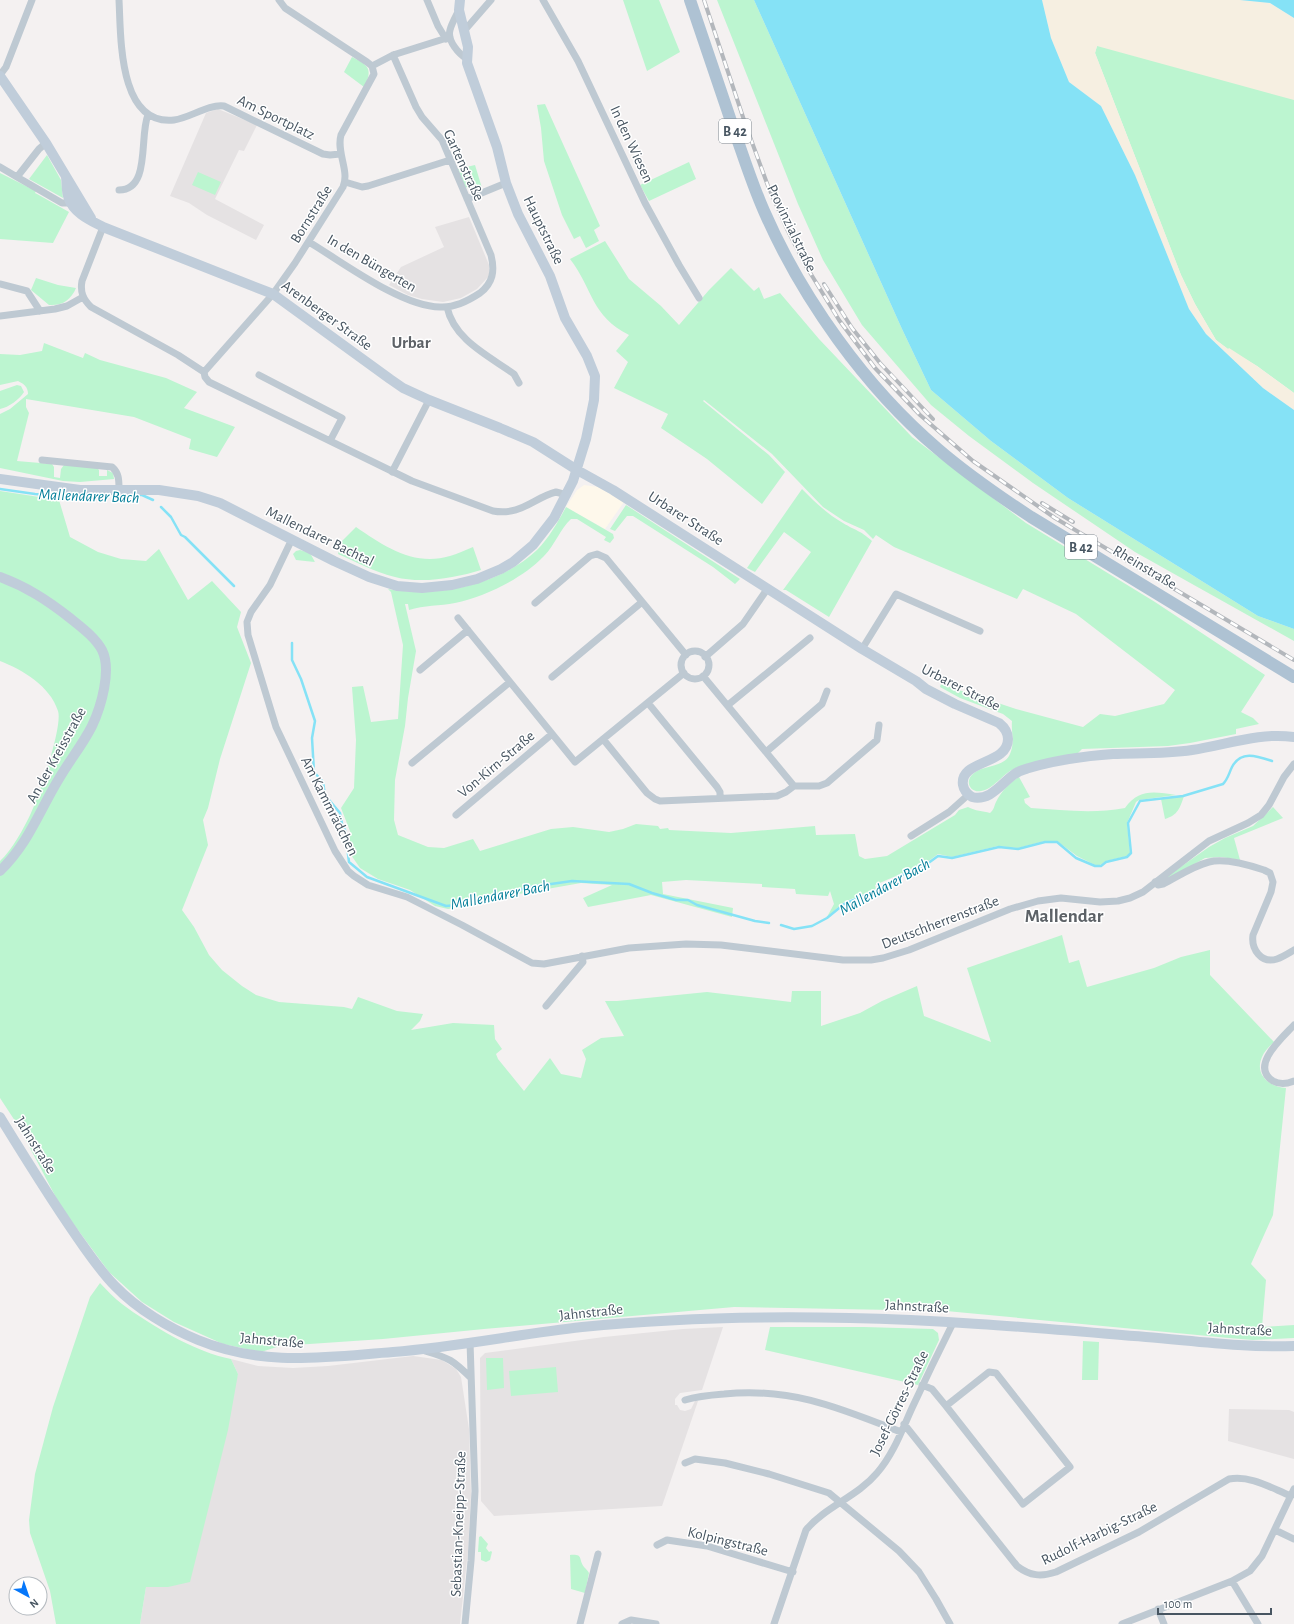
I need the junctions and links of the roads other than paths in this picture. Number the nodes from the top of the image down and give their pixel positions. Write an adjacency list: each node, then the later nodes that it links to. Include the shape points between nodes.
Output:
1 (32, 0): 14 (street, via 6,67)
2 (119, 0): 15 (street, via 122,50 127,77 136,102)
3 (279, 0): 13 (street, via 285,8)
4 (427, 0): 10 (street, via 438,26)
5 (491, 0): 9 (street)
6 (543, 0): 33 (street, In den Wiesen, via 578,61 640,192)
7 (690, 0): 41 (main road, Provinzialstraße / B 42, via 763,210 787,259 820,314 851,356)
8 (459, 5): 9 (street, Hauptstraße); 10 (street)
9 (464, 31): 12 (street, Hauptstraße, via 468,47)
10 (448, 38): 11 (street); 12 (street, via 459,54)
11 (393, 55): 13 (street); 18 (street, Gartenstraße, via 416,108 442,140)
12 (466, 59): 23 (street, Hauptstraße, via 497,147)
13 (372, 66): 17 (street, Bornstraße, via 373,77 341,135)
14 (0, 76): 16 (street)
15 (148, 115): 17 (street, Am Sportplatz, via 165,120 178,119 224,106 323,154); 24 (street, via 138,179 128,188)
16 (46, 143): 20 (street); 21 (street)
17 (340, 154): 22 (street, Bornstraße)
18 (450, 160): 22 (street, via 368,186 362,187); 25 (street, Gartenstraße)
19 (0, 167): 21 (street)
20 (66, 176): 26 (street); 27 (street, via 84,209)
21 (17, 177): 26 (street, via 62,203)
22 (345, 182): 28 (street, Bornstraße)
23 (506, 184): 25 (street); 44 (street, Hauptstraße, via 518,214 550,276 565,318 587,356 595,376 594,400)
24 (119, 190)
25 (467, 199): 29 (street, Gartenstraße, via 491,255)
26 (70, 203): 27 (street, Arenberger Straße, via 79,214)
27 (98, 224): 31 (street, Arenberger Straße); 32 (street, via 82,282)
28 (309, 242): 31 (street, Bornstraße); 34 (street, In den Büngerten, via 409,301)
29 (493, 270): 34 (street, In den Büngerten, via 492,281 483,290 465,302)
30 (0, 284): 35 (street, via 27,291)
31 (273, 294): 37 (street, Bornstraße); 40 (street, Arenberger Straße, via 403,388)
32 (83, 297): 35 (street, via 62,308); 37 (street, via 91,307)
33 (699, 298)
34 (448, 307): 39 (street, via 452,324 463,337 514,374)
35 (40, 311): 36 (street)
36 (0, 316)
37 (204, 372): 42 (street, via 209,382)
38 (259, 375): 42 (street, via 342,418)
39 (519, 383)
40 (429, 400): 44 (street, Arenberger Straße, via 533,442); 45 (street)
41 (925, 437): 65 (main road, Rheinstraße / B 42, via 972,476 1031,517)
42 (330, 441): 45 (street)
43 (42, 460): 47 (street, via 112,467 119,478)
44 (577, 470): 48 (street, Mallendarer Bachtal); 51 (street, Urbarer Straße, via 614,490)
45 (392, 472): 48 (street, via 500,512 519,510 556,492)
46 (0, 479): 47 (street, Mallendarer Bachtal, via 80,490)
47 (119, 489): 49 (street, Mallendarer Bachtal, via 159,490 210,499)
48 (567, 495): 49 (street, Mallendarer Bachtal, via 547,529 513,562 477,579 452,585 422,588 383,582)
49 (292, 539): 85 (street, Am Kammrädchen, via 270,585 251,612 247,622 248,635 276,727 341,861 354,876 368,885 407,897 532,963 544,964)
50 (0, 577): 82 (street, An der Kreisstraße, via 22,585 79,626 99,645 106,664 105,684 92,727 59,779 27,838 14,858)
51 (768, 588): 58 (street, Urbarer Straße); 60 (street, via 743,624)
52 (642, 602): 53 (street, via 606,558 597,554 590,556); 59 (street); 64 (street)
53 (535, 603)
54 (458, 618): 55 (street)
55 (468, 630): 61 (street); 66 (street)
56 (980, 631): 58 (street, via 896,594)
57 (810, 638): 69 (street)
58 (862, 649): 78 (street, Urbarer Straße, via 926,688 999,723 1004,728 1008,741 1004,750 994,758 972,768 964,776 964,789)
59 (686, 654): 60 (street, via 698,652); 62 (street, via 681,661)
60 (705, 657): 63 (street, via 708,665)
61 (420, 670)
62 (684, 673): 63 (street, via 695,679); 68 (street)
63 (703, 676): 69 (street)
64 (552, 677)
65 (1294, 677)
66 (510, 682): 71 (street); 75 (street)
67 (827, 691): 74 (street, via 822,704)
68 (648, 702): 73 (street); 79 (street, via 717,787)
69 (728, 706): 74 (street)
70 (880, 726): 77 (street, via 877,740 827,783 819,786)
71 (552, 734): 73 (street, via 576,762); 80 (street, Von-Kirn-Straße)
72 (1294, 737): 78 (street, via 1256,737 1174,752 1088,756 1018,772 997,790 984,797 975,798)
73 (603, 739): 79 (street, via 647,793 655,799)
74 (766, 752): 77 (street)
75 (412, 764)
76 (1294, 764): 83 (street, Deutschherrenstraße, via 1261,815 1209,841)
77 (794, 786): 79 (street, via 777,796)
78 (968, 795): 81 (street, via 949,812)
79 (720, 798)
80 (456, 815)
81 (911, 836)
82 (0, 871)
83 (1155, 882): 84 (street, via 1158,886 1213,861 1264,870 1270,873 1273,882 1253,935 1253,947 1260,956 1271,960); 85 (street, Deutschherrenstraße, via 1143,892 1118,901 1061,898 1038,901 1010,909 908,950 871,960 843,960 721,945 686,944 629,948)
84 (1294, 950)
85 (582, 956): 86 (street, via 583,962)
86 (546, 1006)
87 (1294, 1025): 88 (street, via 1271,1051 1265,1066 1266,1074 1272,1080 1280,1084)
88 (1294, 1081)
89 (0, 1117): 93 (street, Jahnstraße, via 54,1204 102,1272 132,1300 178,1330 235,1352 273,1358)
90 (953, 1323): 91 (street, Jahnstraße, via 852,1318 711,1318 579,1327); 92 (street, Jahnstraße, via 1231,1344); 95 (street, Josef-Görres-Straße)
91 (470, 1342): 93 (street, Jahnstraße); 94 (street, Sebastian-Kneipp-Straße)
92 (1294, 1346)
93 (423, 1350): 94 (street, via 454,1361)
94 (471, 1378): 111 (street, Sebastian-Kneipp-Straße, via 475,1490)
95 (922, 1385): 97 (street, via 932,1389); 98 (street, Josef-Görres-Straße)
96 (685, 1400): 99 (street, via 697,1396 738,1393 795,1396 838,1407)
97 (946, 1406): 97 (street, via 1023,1504 1070,1466 996,1373 989,1372)
98 (904, 1424): 99 (street, Josef-Görres-Straße); 102 (street, Rudolf-Harbig-Straße, via 1017,1566 1034,1575 1056,1572 1139,1532 1229,1479 1238,1477 1252,1480)
99 (901, 1432): 103 (street, Josef-Görres-Straße, via 878,1472 858,1491)
100 (685, 1463): 103 (street, via 696,1459 755,1470 829,1493)
101 (1294, 1489): 102 (street)
102 (1291, 1496): 104 (street)
103 (840, 1502): 108 (street, Josef-Görres-Straße, via 806,1530); 116 (street, via 899,1550 919,1572)
104 (1275, 1530): 105 (street); 109 (street, via 1258,1563 1250,1571)
105 (1294, 1539)
106 (657, 1545): 108 (street, Kolpingstraße, via 667,1540 707,1546)
107 (598, 1554): 112 (street)
108 (793, 1572): 115 (street, Josef-Görres-Straße)
109 (1232, 1581): 110 (street); 119 (street)
110 (1158, 1610): 117 (street); 118 (street)
111 (465, 1624)
112 (580, 1624)
113 (622, 1624): 114 (street, via 631,1620)
114 (656, 1624)
115 (774, 1624)
116 (950, 1624)
117 (1122, 1624)
118 (1164, 1624)
119 (1258, 1624)

